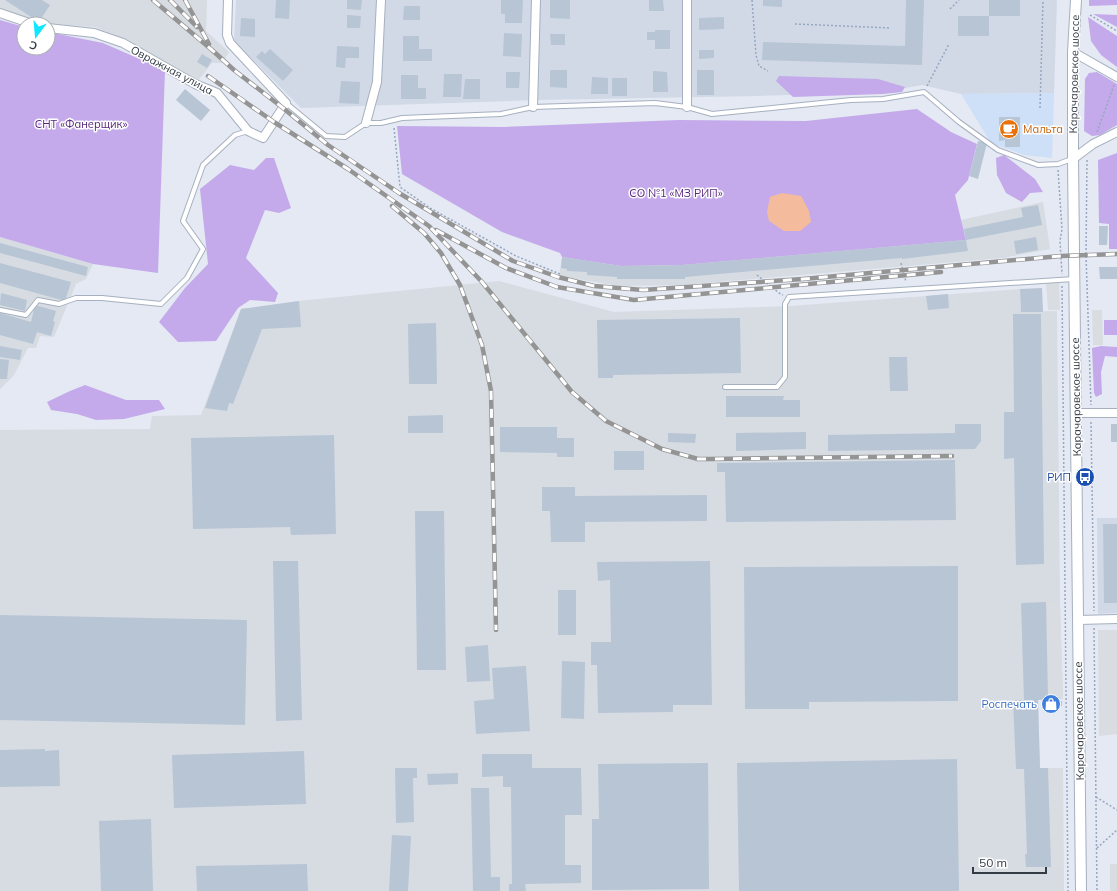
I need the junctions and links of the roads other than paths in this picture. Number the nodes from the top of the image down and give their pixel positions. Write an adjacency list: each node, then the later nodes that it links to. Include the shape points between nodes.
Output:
1 (228, 0): 11 (street, via 227,35 230,43)
2 (381, 0): 14 (street, via 377,82)
3 (536, 0): 12 (street)
4 (687, 0): 13 (street)
5 (1076, 0): 9 (street, Карачаровское шоссе)
6 (0, 13): 7 (street)
7 (16, 18)
8 (56, 29): 15 (street, Овражная улица, via 94,33 122,43 195,84 217,93)
9 (1074, 52): 10 (street); 17 (street, Карачаровское шоссе)
10 (1117, 77)
11 (286, 103): 14 (lane, via 326,136 345,137); 15 (street, via 263,138)
12 (533, 107): 13 (lane, via 655,103); 14 (lane, via 501,114 402,118 381,123)
13 (687, 107): 17 (lane, via 712,114 883,99 924,92 959,122 998,150 1038,165 1058,164)
14 (366, 123)
15 (248, 131): 19 (lane, via 235,135 203,165 183,221 203,249 187,278 161,304 76,298 59,304 38,300 26,316)
16 (1117, 132): 17 (street, via 1093,144)
17 (1072, 159): 18 (street, Карачаровское шоссе)
18 (1074, 279): 20 (lane, via 788,297 785,304 785,377 777,387); 21 (street, Карачаровское шоссе)
19 (0, 310)
20 (725, 387)
21 (1076, 413): 22 (street); 24 (street, Карачаровское шоссе)
22 (1117, 413)
23 (1117, 619): 24 (street)
24 (1078, 620): 25 (street, Карачаровское шоссе)
25 (1081, 891)

